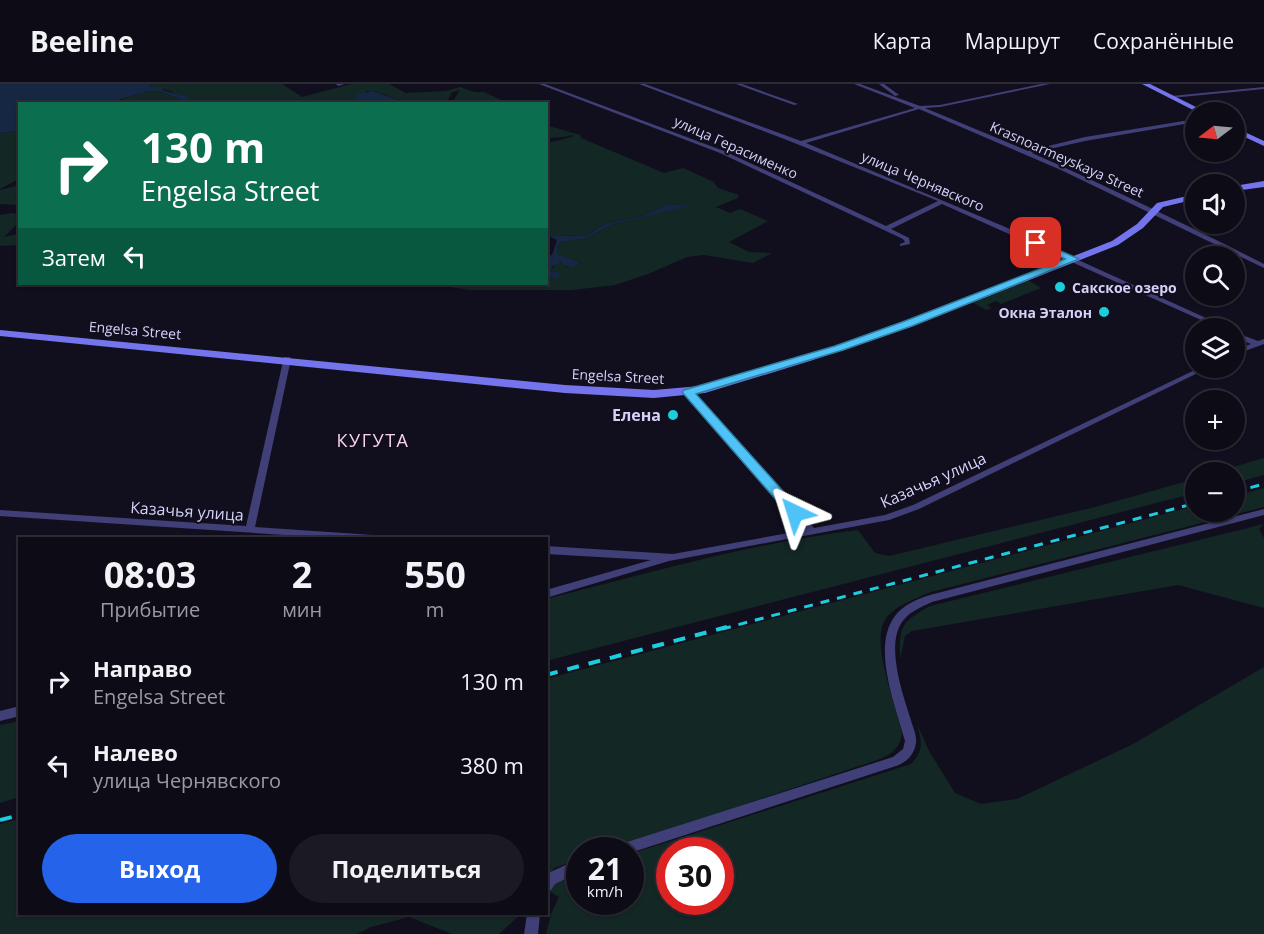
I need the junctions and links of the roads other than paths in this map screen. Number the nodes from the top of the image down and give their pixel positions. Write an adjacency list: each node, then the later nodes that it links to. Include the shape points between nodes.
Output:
1 (541, 84): 24 (street, улица Герасименко, via 722,152)
2 (641, 84): 16 (street, улица Чернявского)
3 (738, 84): 11 (street)
4 (856, 84): 10 (street, Krasnoarmeyskaya Street)
5 (881, 84): 10 (street)
6 (1048, 84): 13 (street)
7 (1145, 84): 9 (street)
8 (1264, 88): 9 (street)
9 (1171, 97): 12 (street)
10 (906, 102): 13 (street, Krasnoarmeyskaya Street)
11 (796, 104)
12 (1185, 104)
13 (922, 107): 16 (street); 18 (street, Krasnoarmeyskaya Street)
14 (1185, 122): 18 (street)
15 (1245, 134): 17 (street)
16 (801, 143): 22 (street, улица Чернявского)
17 (1264, 144)
18 (1027, 153): 23 (street, Krasnoarmeyskaya Street)
19 (1264, 184): 20 (street)
20 (1245, 187)
21 (1185, 198): 23 (street, Engelsa Street, via 1169,201)
22 (941, 202): 24 (street); 26 (street, улица Чернявского)
23 (1153, 211): 26 (street, Engelsa Street, via 1122,239); 27 (street, Krasnoarmeyskaya Street)
24 (885, 229): 25 (street, улица Герасименко, via 908,240)
25 (902, 245)
26 (1074, 259): 28 (street, улица Чернявского); 36 (street, Engelsa Street, via 849,345)
27 (1264, 266)
28 (1202, 318)
29 (0, 333): 34 (street, Engelsa Street)
30 (1245, 338): 32 (street)
31 (1264, 341): 32 (street)
32 (1256, 343): 33 (street)
33 (1245, 348)
34 (286, 359): 36 (street, Engelsa Street, via 593,391); 39 (street)
35 (1185, 377): 40 (street, Казачья улица, via 916,507 878,520)
36 (688, 392): 40 (street)
37 (1264, 512): 47 (street, via 930,599 907,609 889,637 890,657 911,741 908,752 897,761)
38 (0, 513): 39 (street, Казачья улица)
39 (250, 530): 41 (street, Казачья улица)
40 (811, 531): 43 (street, Казачья улица)
41 (358, 537)
42 (548, 550): 43 (street, Казачья улица)
43 (673, 558): 44 (street)
44 (548, 593)
45 (18, 712): 46 (street)
46 (0, 716)
47 (644, 843)
48 (566, 871): 49 (street)
49 (548, 883)
50 (534, 915): 51 (street)
51 (531, 934)

